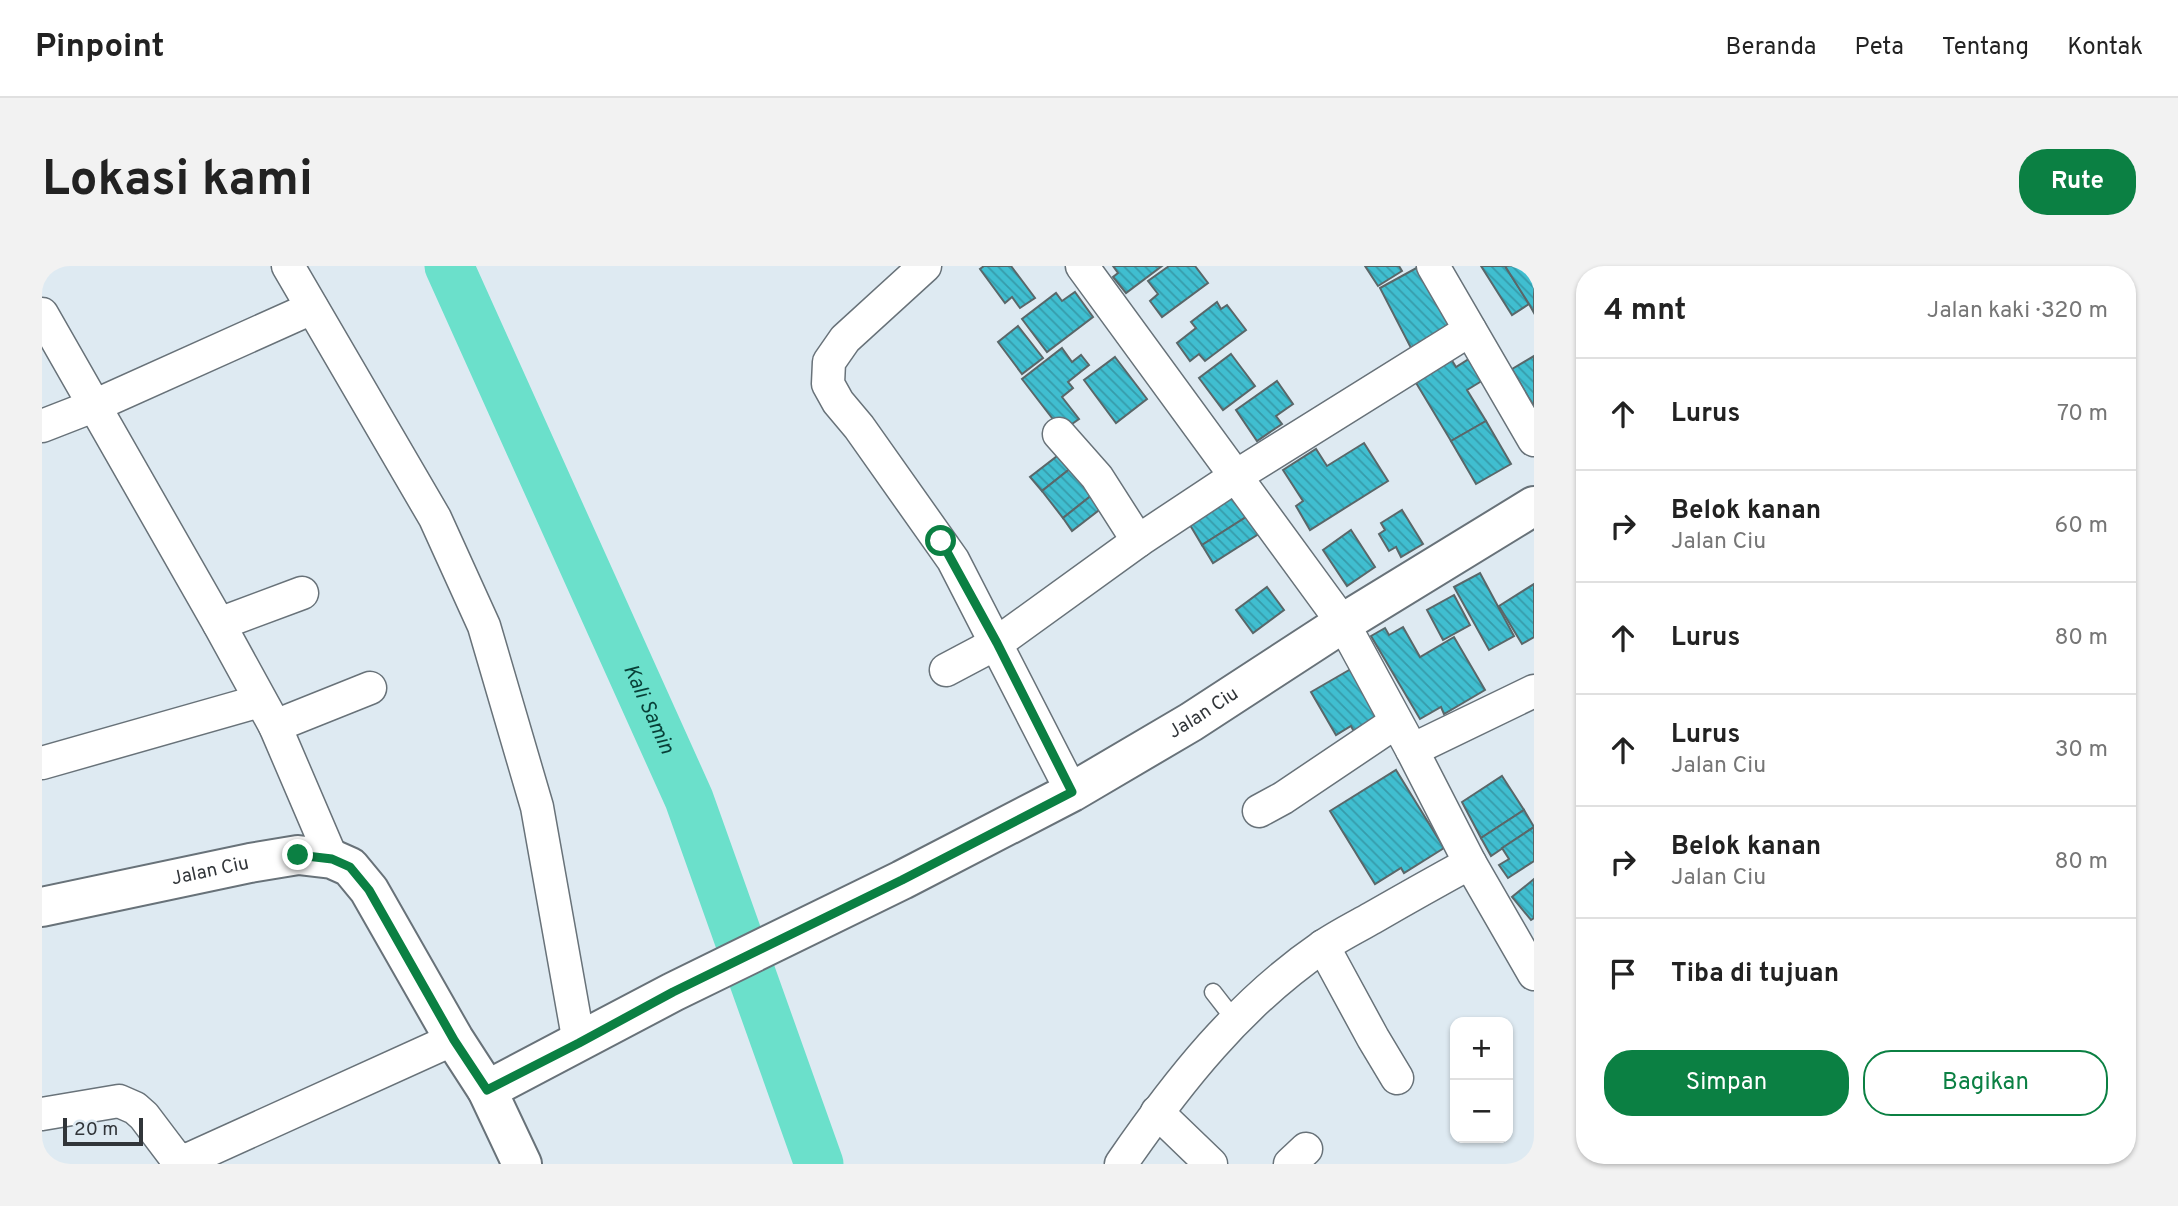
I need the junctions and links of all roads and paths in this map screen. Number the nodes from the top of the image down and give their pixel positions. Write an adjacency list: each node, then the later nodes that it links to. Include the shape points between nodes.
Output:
1 (288, 266): 5 (street)
2 (925, 266): 18 (street, via 845,339 829,362 828,384 941,541)
3 (1083, 266): 12 (street)
4 (1433, 266): 7 (street)
5 (312, 308): 8 (street); 36 (street, via 435,518 484,626 537,807)
6 (42, 314): 8 (street)
7 (1470, 330): 11 (street); 12 (street)
8 (96, 405): 9 (street); 17 (street)
9 (42, 426)
10 (1059, 434): 14 (street, via 1097,477)
11 (1534, 440)
12 (1236, 475): 14 (street); 16 (street)
13 (1534, 506): 16 (street, Jalan Ciu)
14 (1138, 541): 18 (street)
15 (302, 593): 17 (street)
16 (1343, 623): 23 (street); 26 (street, Jalan Ciu, via 1191,722)
17 (219, 624): 22 (street)
18 (997, 643): 19 (street); 26 (street)
19 (946, 670)
20 (370, 688): 22 (street)
21 (1534, 691): 24 (street)
22 (268, 714): 25 (street); 28 (street)
23 (1396, 722): 24 (street); 27 (street)
24 (1412, 750): 29 (street)
25 (45, 755)
26 (1072, 792): 36 (street, Jalan Ciu)
27 (1259, 810)
28 (332, 859): 30 (street, Jalan Ciu, via 298,855); 35 (street, Jalan Ciu, via 350,867 369,890)
29 (1470, 863): 31 (street); 32 (street)
30 (42, 907)
31 (1323, 946): 34 (street); 37 (street)
32 (1534, 974)
33 (1213, 992): 34 (lane)
34 (1234, 1019): 39 (street)
35 (454, 1040): 38 (street, Jalan Ciu); 40 (street, via 187,1160 175,1157 144,1116 119,1101)
36 (579, 1043): 38 (street)
37 (1397, 1078)
38 (487, 1090): 41 (street, Jalan Ciu)
39 (1157, 1112): 42 (street); 43 (street)
40 (42, 1114)
41 (522, 1164)
42 (1121, 1164)
43 (1211, 1164)

